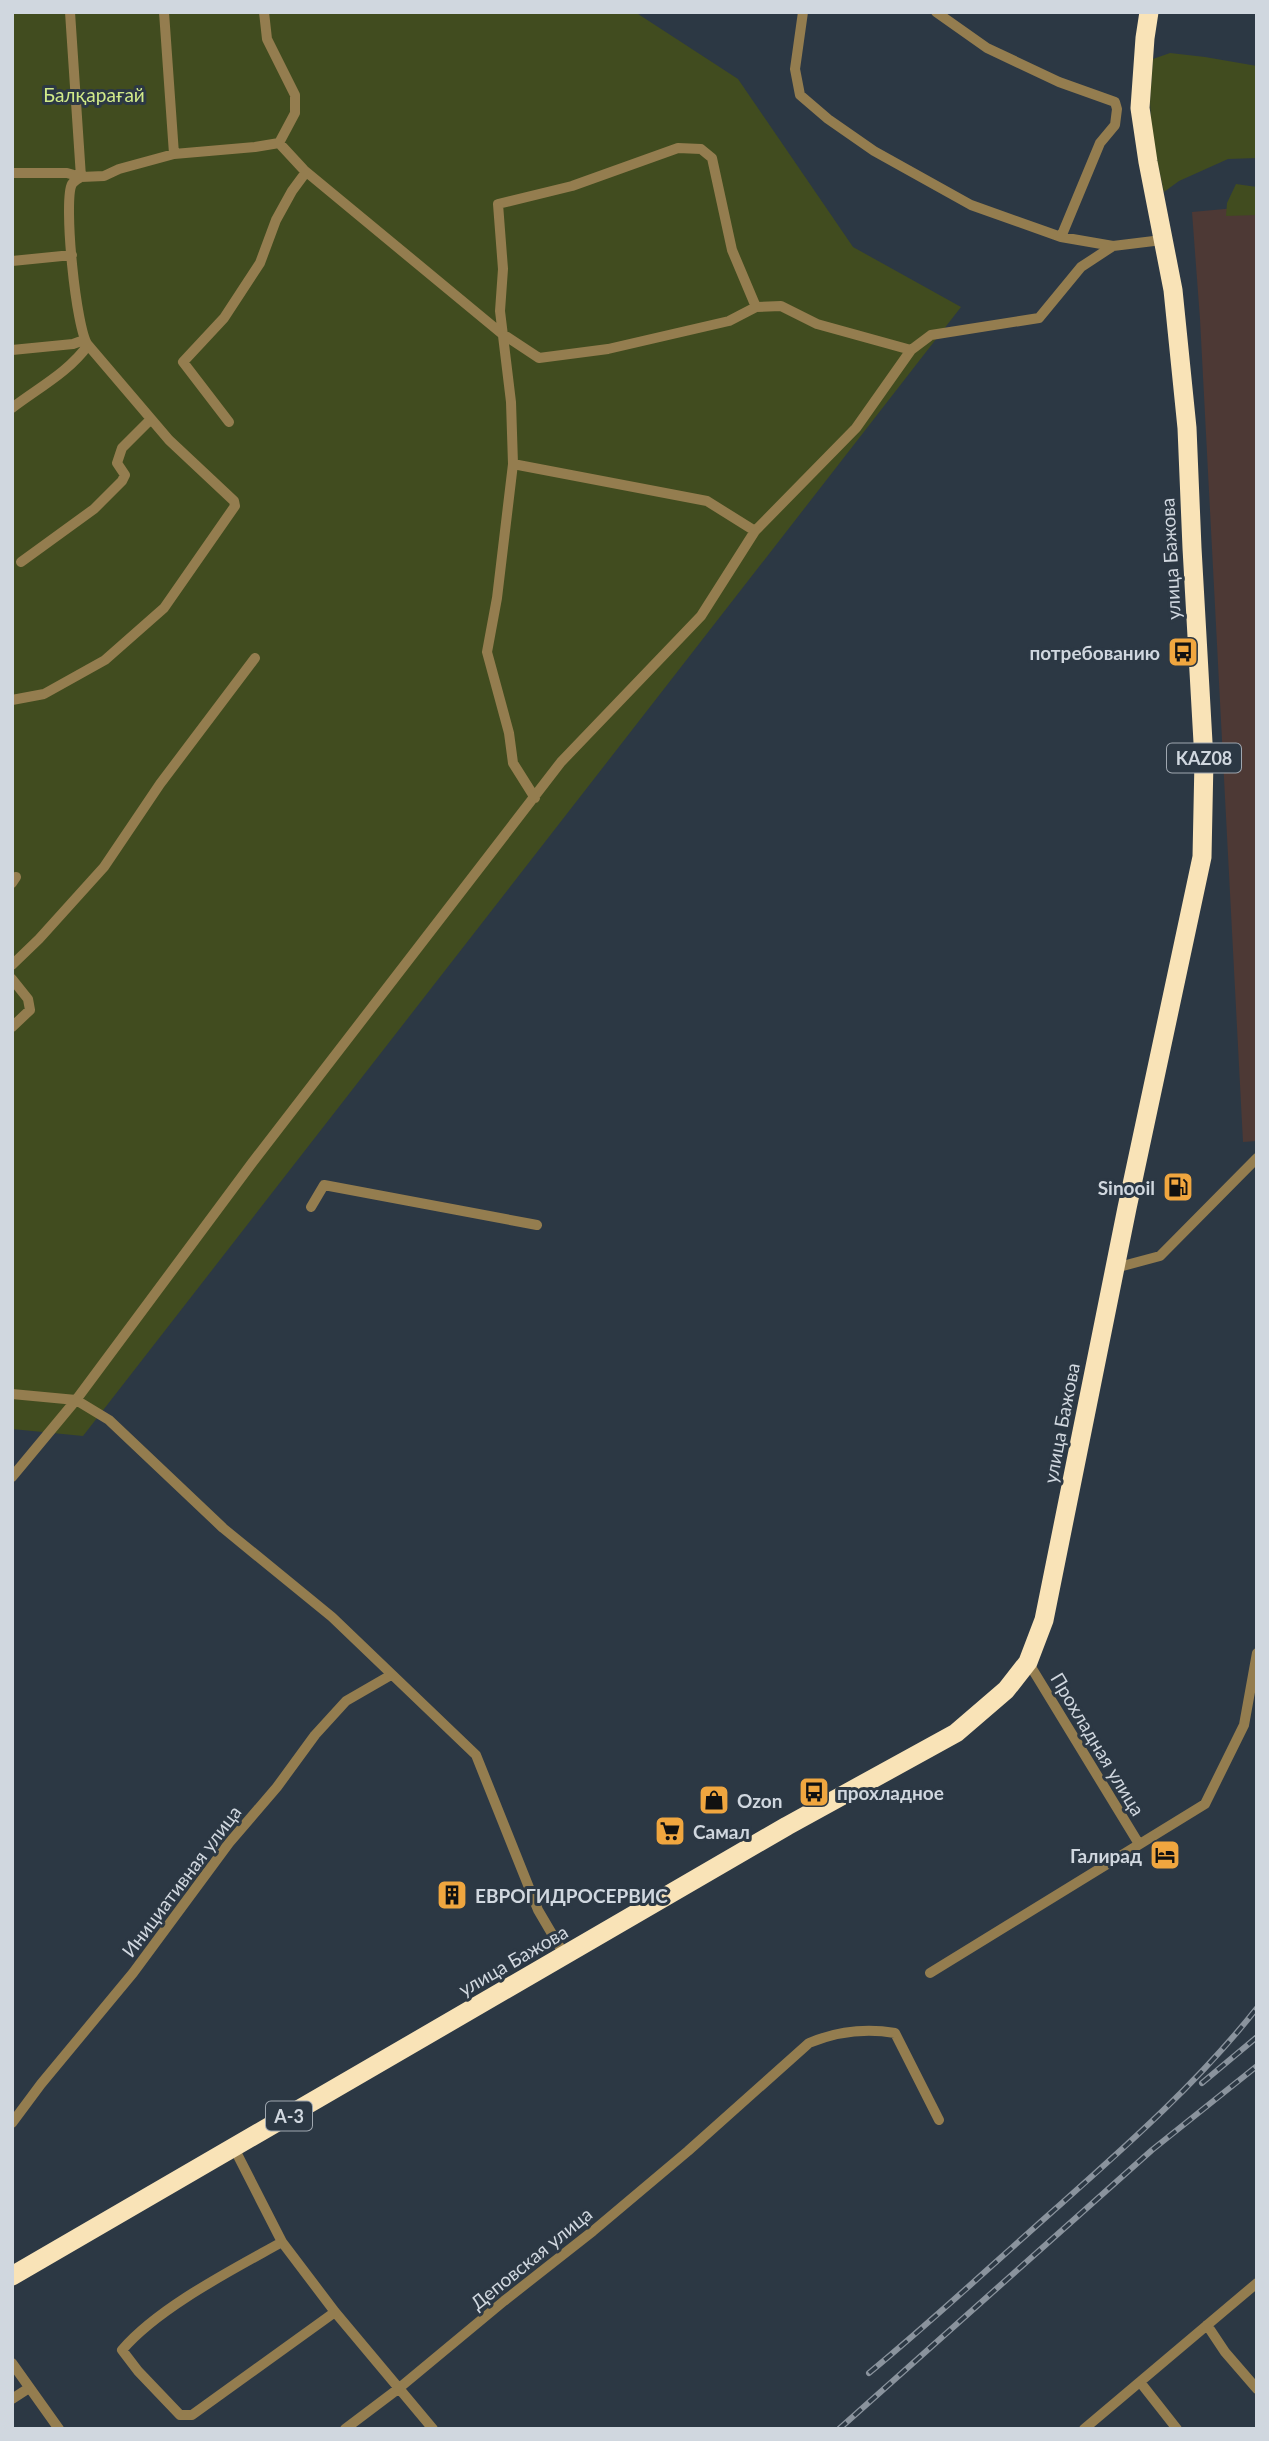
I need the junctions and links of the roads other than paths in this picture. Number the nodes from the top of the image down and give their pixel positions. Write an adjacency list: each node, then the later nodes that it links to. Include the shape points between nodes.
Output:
1 (70, 12): 11 (street)
2 (164, 12): 8 (street)
3 (264, 12): 7 (street, via 267,39 295,96 295,113)
4 (803, 12): 12 (street, via 795,69 800,95 874,151 971,205)
5 (936, 12): 12 (street, via 988,48 1059,82 1115,102 1115,125 1100,143 1083,178)
6 (1149, 12): 13 (highway, улица Бажова / KAZ08, via 1140,108)
7 (279, 143): 8 (street); 9 (street)
8 (174, 154): 11 (street, via 104,176)
9 (306, 172): 18 (street); 24 (street, via 276,220 260,263 224,318 183,362)
10 (12, 173): 11 (street)
11 (80, 177): 15 (street, via 72,184 69,202)
12 (1061, 237): 14 (street)
13 (1163, 240): 14 (street); 37 (highway, улица Бажова / KAZ08, via 1175,302 1187,428 1204,816 1202,857)
14 (1113, 246): 21 (street, via 1081,267 1039,318 931,335)
15 (72, 255): 16 (street); 19 (street)
16 (12, 261)
17 (756, 307): 18 (street, via 729,321 608,349 539,358); 18 (street, via 732,250 712,158 701,149 678,148 572,186 498,204); 21 (street, via 781,306 817,324)
18 (502, 333): 25 (street)
19 (86, 342): 20 (street); 22 (street, via 79,358); 23 (street)
20 (12, 350)
21 (911, 350): 26 (street, via 856,428)
22 (12, 408)
23 (151, 419): 27 (street, via 122,448 117,463 125,475 122,481 94,509); 29 (street, via 235,506 164,608 105,660 44,694)
24 (229, 422)
25 (513, 464): 26 (street, via 707,501); 30 (street, via 487,652 513,763)
26 (755, 531): 30 (street, via 701,616 561,762)
27 (21, 562)
28 (255, 658): 31 (street, via 160,783 104,867)
29 (12, 700)
30 (535, 799): 39 (street, via 252,1163)
31 (12, 965)
32 (12, 979): 33 (street, via 28,999 30,1010)
33 (12, 1027)
34 (1257, 1158): 37 (street, via 1160,1256)
35 (311, 1207): 36 (street, via 324,1185)
36 (537, 1225)
37 (1115, 1268): 42 (highway, улица Бажова / KAZ08, via 1044,1620)
38 (12, 1394): 39 (street)
39 (76, 1400): 40 (street); 43 (street, via 109,1420 223,1528 332,1617)
40 (12, 1477)
41 (1257, 1653): 44 (street, Прохладная улица, via 1244,1725 1205,1804)
42 (1028, 1662): 44 (street, Прохладная улица); 45 (highway, улица Бажова / KAZ08, via 1006,1690 956,1733)
43 (391, 1675): 45 (street, via 476,1755 538,1910); 48 (street, Инициативная улица, via 346,1701 315,1735)
44 (1139, 1844): 46 (street, Прохладная улица)
45 (565, 1956): 49 (highway, улица Бажова / A-3)
46 (930, 1973)
47 (939, 2120): 58 (street, Деповская улица, via 895,2032 870,2029 830,2034 809,2043 593,2231)
48 (12, 2123)
49 (234, 2148): 50 (street); 51 (highway, улица Бажова / A-3)
50 (282, 2242): 53 (street); 53 (street, via 210,2283 137,2333 122,2350 180,2416 192,2415)
51 (12, 2276)
52 (1257, 2283): 54 (street)
53 (335, 2312): 58 (street)
54 (1207, 2325): 56 (street); 59 (street)
55 (12, 2363): 57 (street)
56 (1140, 2382): 64 (street); 65 (street)
57 (29, 2388): 60 (street); 61 (street)
58 (398, 2389): 62 (street, Деповская улица); 63 (street)
59 (1257, 2389)
60 (12, 2399)
61 (60, 2429)
62 (345, 2429)
63 (433, 2429)
64 (1084, 2429)
65 (1177, 2429)

